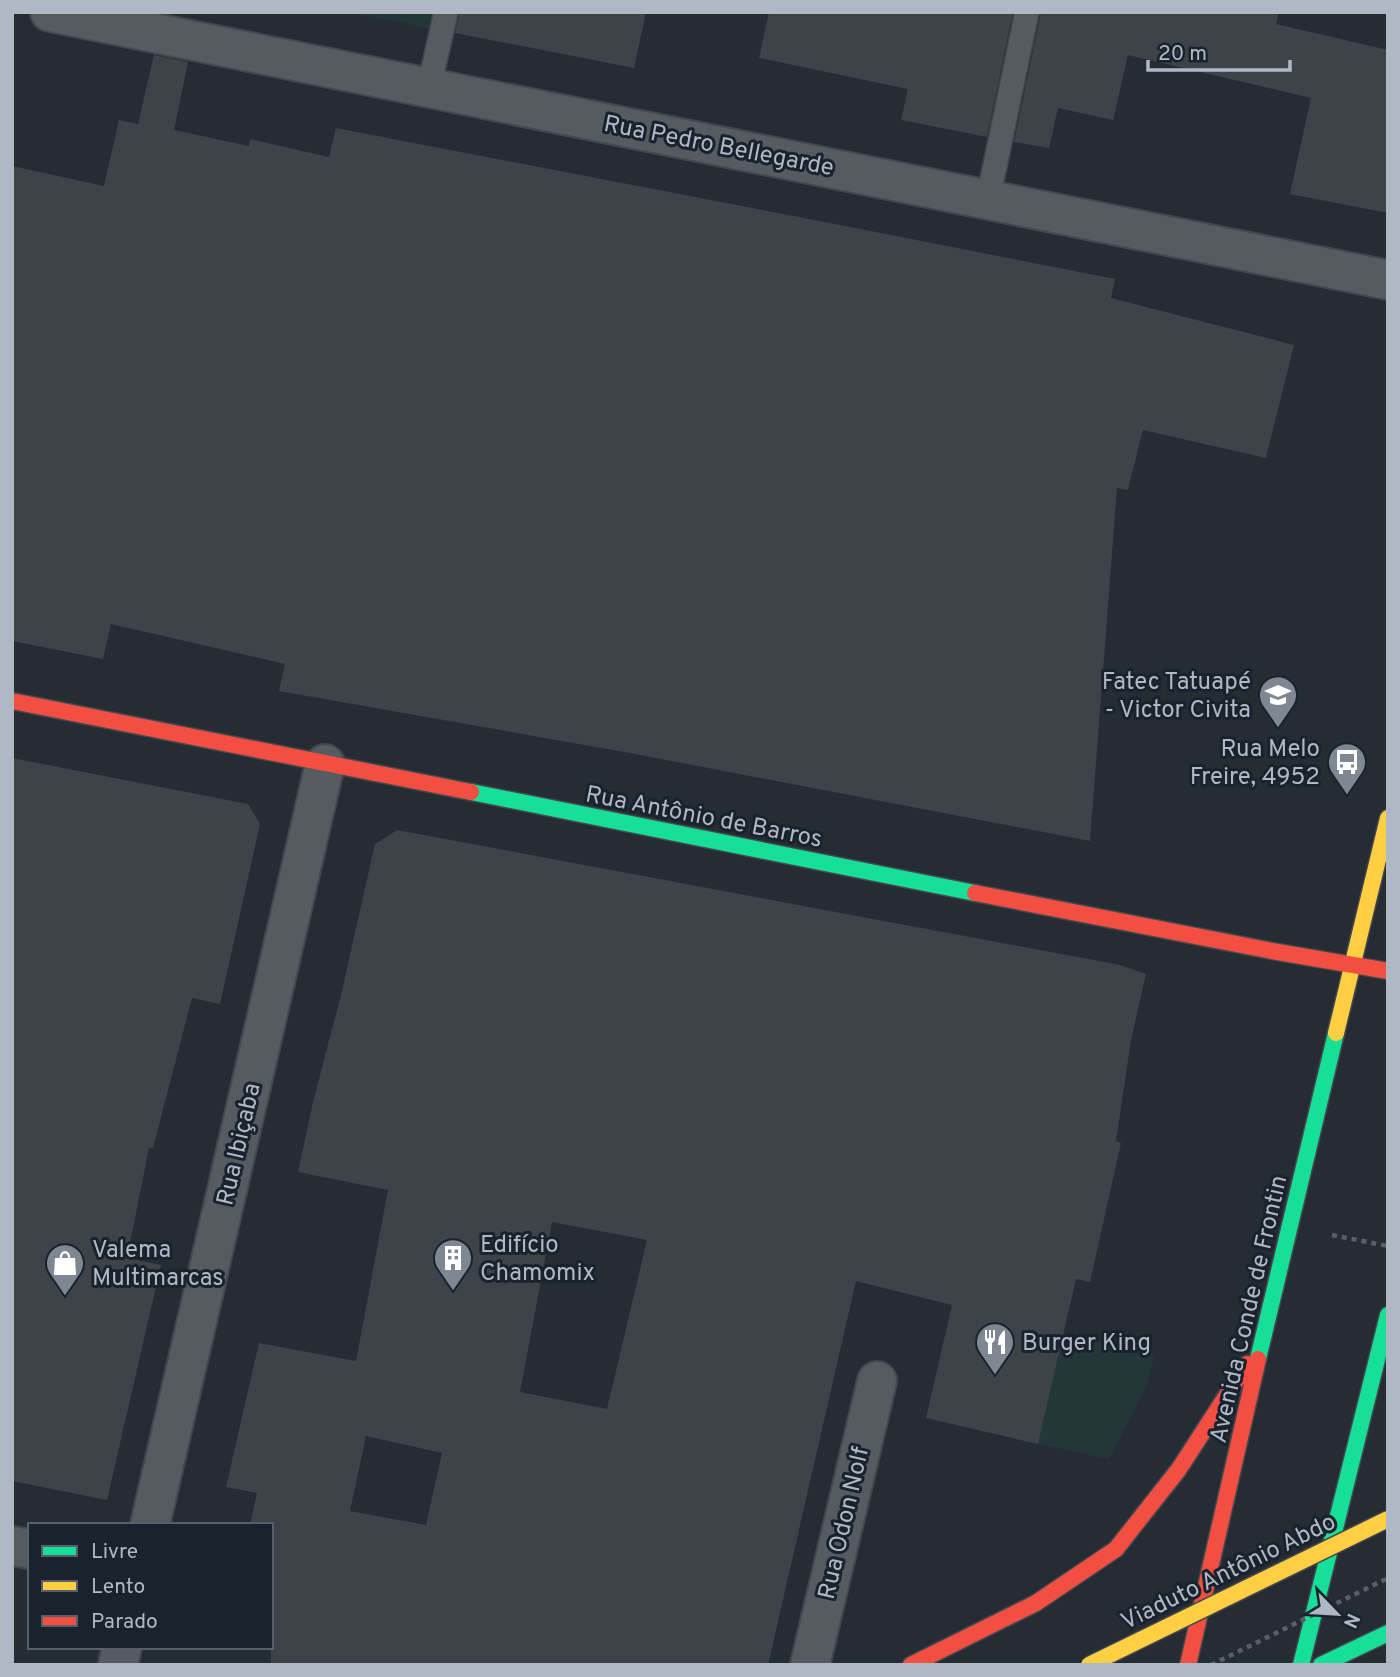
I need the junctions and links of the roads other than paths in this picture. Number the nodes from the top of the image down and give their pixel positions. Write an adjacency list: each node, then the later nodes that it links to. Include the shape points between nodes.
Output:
1 (50, 12): 4 (street, Rua Pedro Bellegarde)
2 (446, 12): 4 (lane)
3 (1027, 12): 5 (lane)
4 (429, 87): 5 (street, Rua Pedro Bellegarde)
5 (988, 199): 6 (street, Rua Pedro Bellegarde)
6 (1388, 279)
7 (12, 701): 8 (main road, Rua Antônio de Barros)
8 (325, 764): 10 (main road, Rua Antônio de Barros); 16 (street, Rua Ibiçaba)
9 (1388, 818): 10 (main road, Avenida Conde de Frontin)
10 (1354, 964): 11 (main road, Rua Antônio de Barros); 13 (main road, Avenida Conde de Frontin)
11 (1388, 971)
12 (1388, 1315): 22 (main road)
13 (1262, 1341): 19 (main road, via 1179,1469 1116,1549 1036,1603); 21 (main road, Avenida Conde de Frontin)
14 (877, 1381): 18 (street, Rua Odon Nolf)
15 (1388, 1519): 20 (main road, Viaduto Antônio Abdo, bridge)
16 (150, 1523)
17 (1388, 1633): 23 (main road)
18 (810, 1665)
19 (911, 1665)
20 (1089, 1665)
21 (1188, 1665)
22 (1301, 1665)
23 (1321, 1665)

